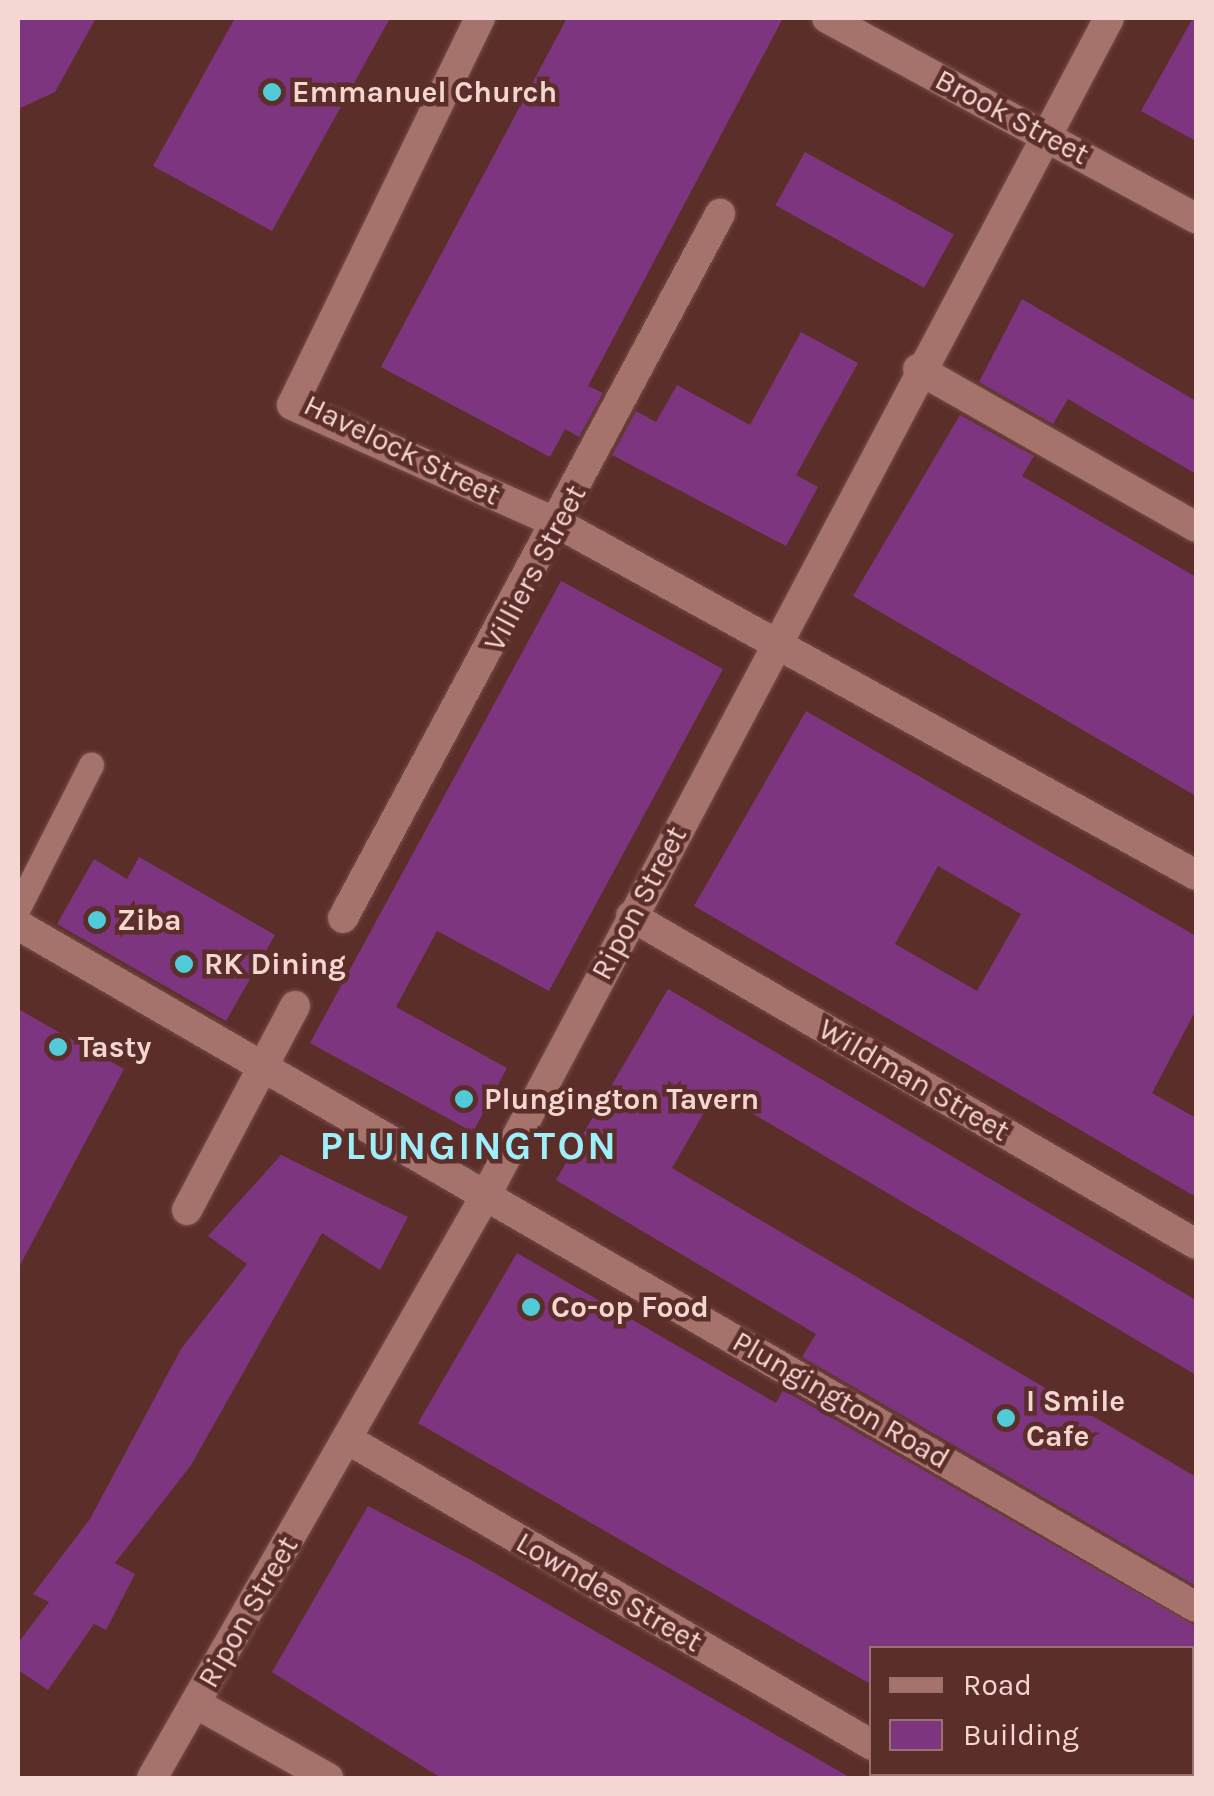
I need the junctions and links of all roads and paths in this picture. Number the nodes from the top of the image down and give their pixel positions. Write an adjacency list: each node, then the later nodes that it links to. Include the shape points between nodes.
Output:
1 (480, 18): 8 (street, Havelock Street, via 292,405)
2 (827, 18): 4 (street, Brook Street)
3 (1109, 18): 4 (street, Ripon Street)
4 (1047, 136): 6 (street, Brook Street); 7 (street, Ripon Street)
5 (720, 214): 8 (street, Villiers Street)
6 (1196, 218)
7 (918, 369): 9 (street); 10 (street, Ripon Street)
8 (560, 524): 10 (street, Havelock Street); 15 (street, Villiers Street)
9 (1196, 527)
10 (779, 639): 12 (street, Havelock Street); 14 (street, Ripon Street)
11 (92, 764): 13 (lane)
12 (1196, 875)
13 (18, 908)
14 (631, 916): 19 (street, Ripon Street); 21 (street, Wildman Street)
15 (343, 918)
16 (18, 925): 18 (street, Plungington Road)
17 (295, 1006): 18 (street)
18 (264, 1066): 19 (street, Plungington Road); 20 (street)
19 (487, 1194): 22 (street, Ripon Street); 23 (street, Plungington Road)
20 (186, 1210)
21 (1196, 1244)
22 (347, 1439): 24 (street, Ripon Street); 25 (street, Lowndes Street)
23 (1196, 1607)
24 (195, 1703): 26 (street, Ripon Street); 27 (street)
25 (869, 1743)
26 (152, 1778)
27 (328, 1778)

